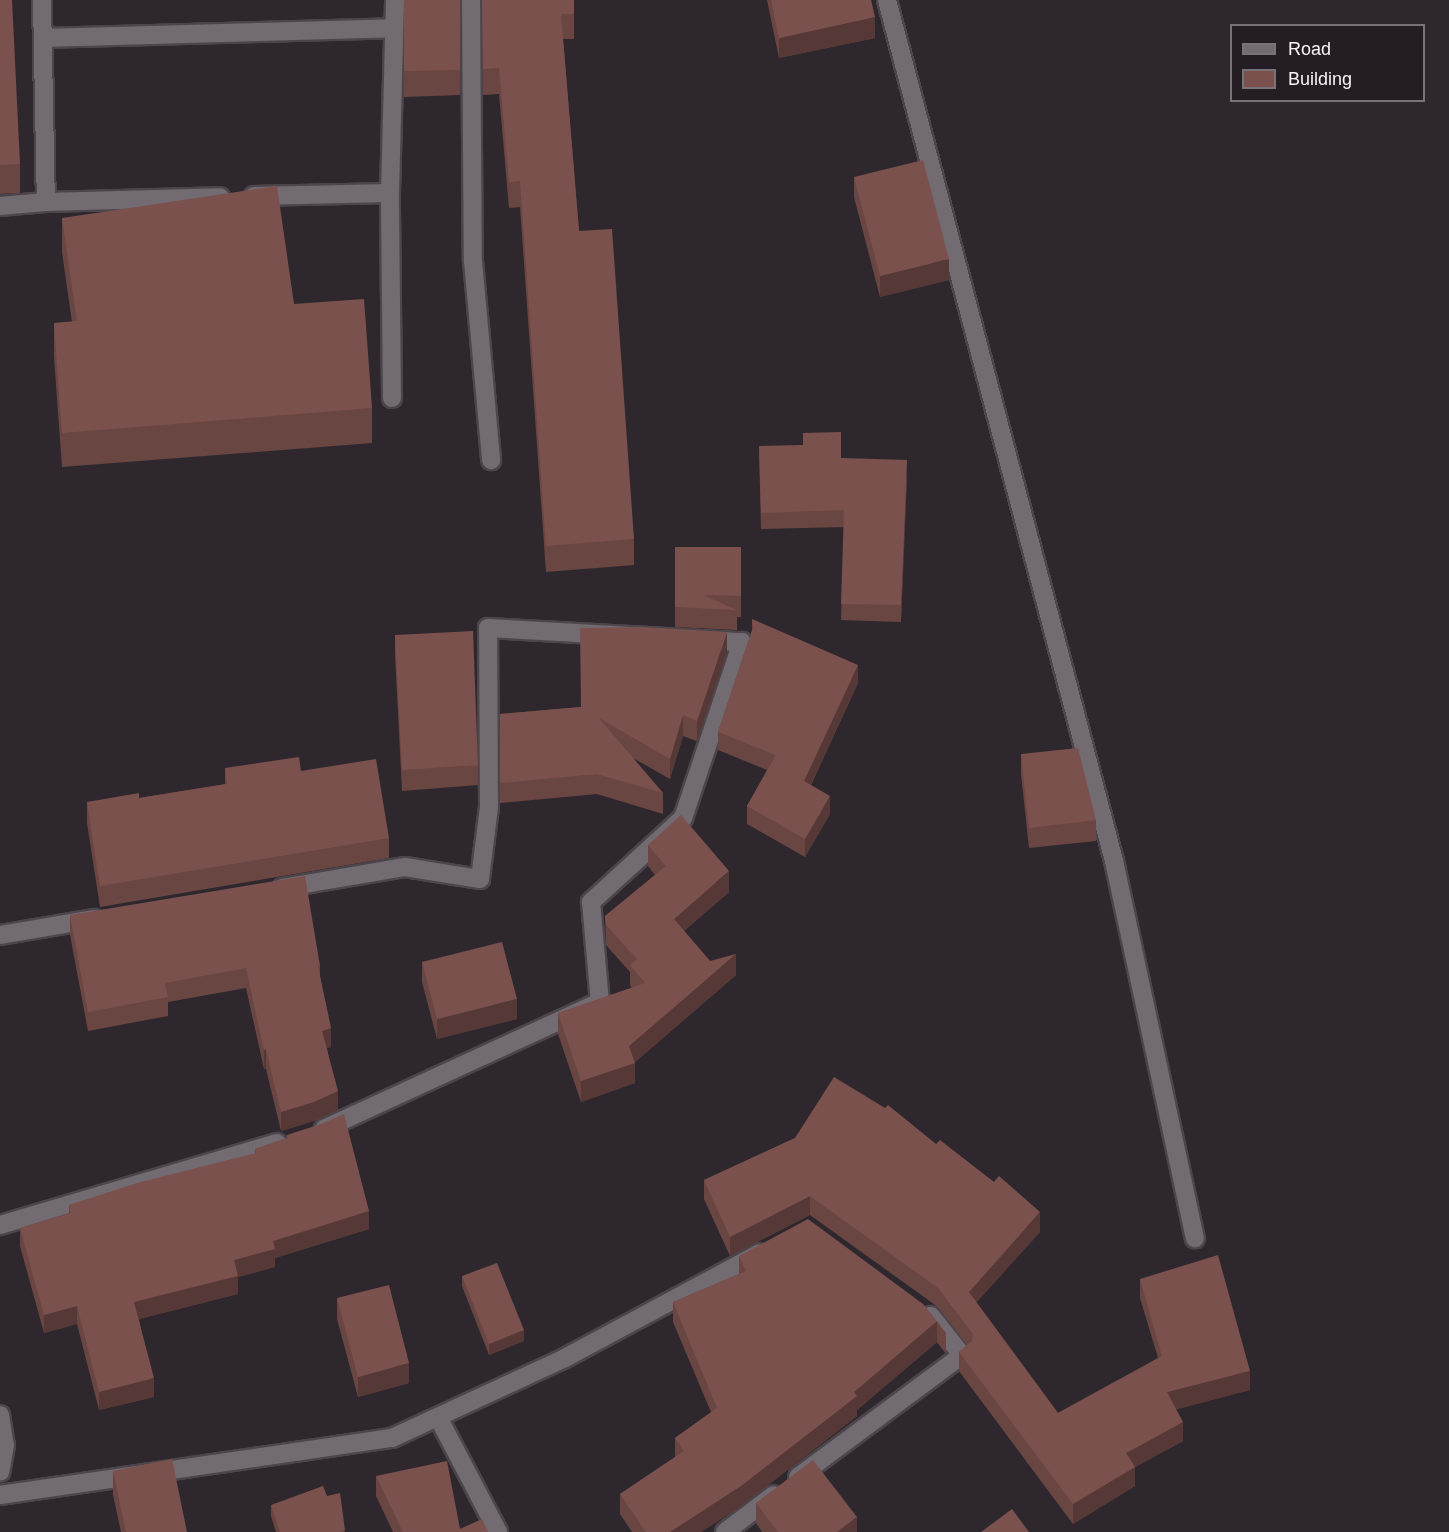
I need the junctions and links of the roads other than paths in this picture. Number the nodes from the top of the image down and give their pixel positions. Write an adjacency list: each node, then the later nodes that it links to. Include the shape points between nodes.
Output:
1 (42, 0): 6 (street)
2 (395, 0): 5 (street)
3 (471, 0): 11 (street, via 474,261)
4 (887, 0): 16 (street, via 1111,850)
5 (394, 28): 6 (street); 7 (street)
6 (43, 38): 8 (street)
7 (390, 193): 8 (street); 10 (street)
8 (46, 202): 9 (street)
9 (0, 206)
10 (392, 398)
11 (491, 460)
12 (266, 890): 15 (street, via 405,867 480,879 489,807 488,628 742,642 683,818 591,902 600,1002 302,1137)
13 (116, 916): 14 (street)
14 (0, 935)
15 (0, 1225)
16 (1195, 1238)
17 (778, 1243): 20 (street, via 565,1358)
18 (912, 1303): 24 (street, via 931,1316 962,1355)
19 (0, 1415): 21 (street, via 5,1445)
20 (438, 1417): 22 (street, via 392,1438); 23 (street)
21 (0, 1472)
22 (0, 1495)
23 (498, 1532)
24 (725, 1532)

